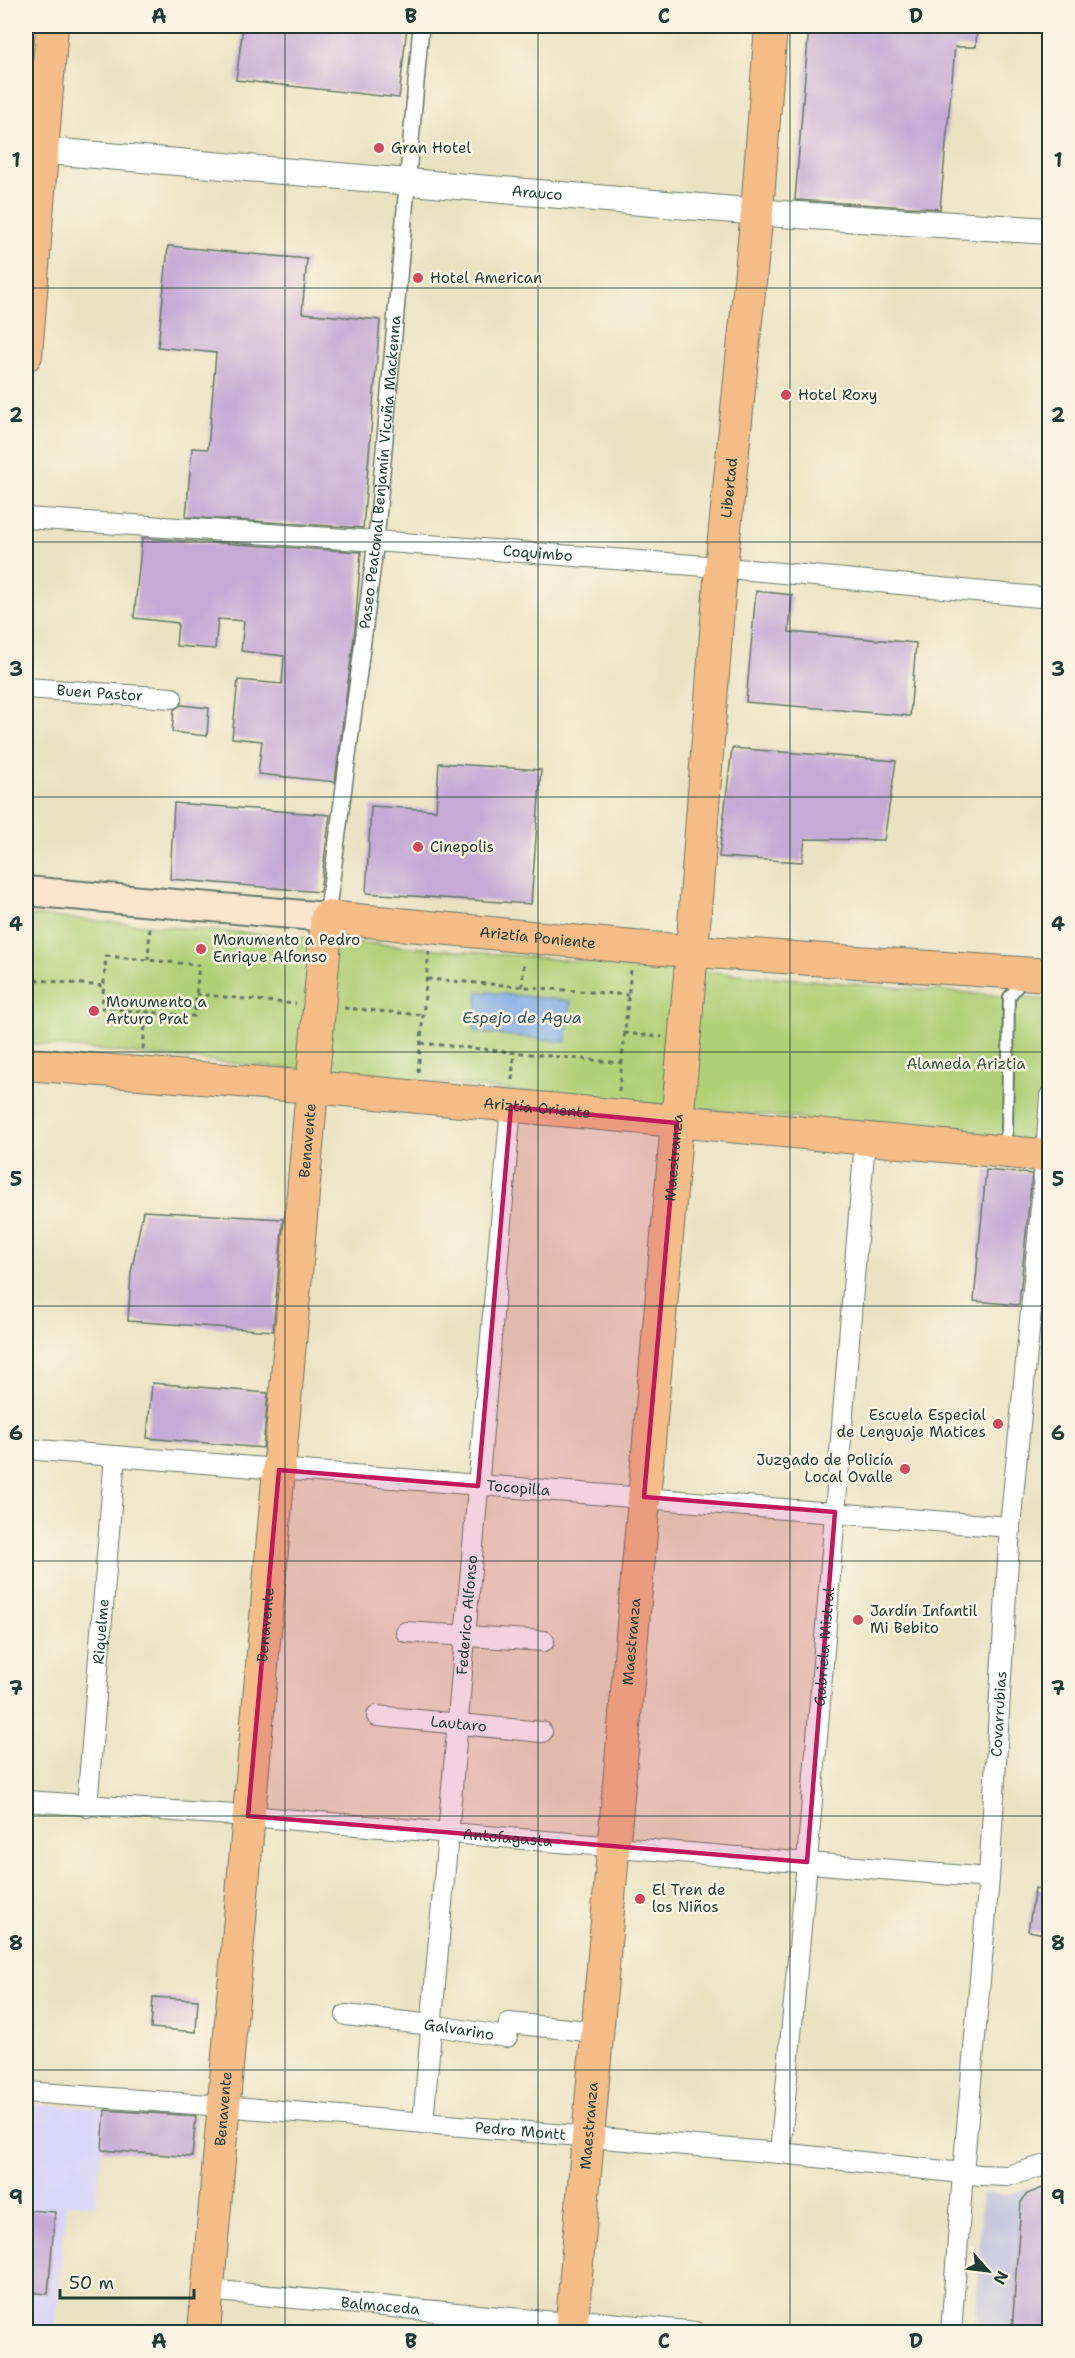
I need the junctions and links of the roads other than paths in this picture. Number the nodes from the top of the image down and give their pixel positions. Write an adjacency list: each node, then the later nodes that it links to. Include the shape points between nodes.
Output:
1 (52, 26): 4 (main road)
2 (421, 26): 5 (street, Paseo Peatonal Benjamín Vicuña Mackenna)
3 (771, 26): 6 (main road, Libertad)
4 (34, 150): 5 (street, Arauco); 8 (main road)
5 (407, 182): 6 (street, Arauco); 10 (street, Paseo Peatonal Benjamín Vicuña Mackenna)
6 (757, 212): 7 (street, Arauco); 11 (main road, Libertad)
7 (1050, 231)
8 (26, 355)
9 (26, 518): 10 (street, Coquimbo)
10 (376, 541): 11 (street, Coquimbo); 16 (street, Paseo Peatonal Benjamín Vicuña Mackenna)
11 (721, 568): 12 (street, Coquimbo); 17 (main road, Libertad)
12 (1050, 598)
13 (26, 688): 14 (street, Buen Pastor)
14 (172, 698)
15 (26, 891): 16 (main road, Ariztía Poniente)
16 (327, 918): 17 (main road, Ariztía Poniente); 20 (main road, Benavente)
17 (692, 951): 18 (main road, Ariztía Poniente); 23 (main road, Maestranza)
18 (1039, 974): 25 (lane, via 1009,997 1004,1141)
19 (26, 1064): 20 (main road, Ariztía Oriente)
20 (312, 1087): 22 (main road, Ariztía Oriente); 28 (main road, Benavente)
21 (1050, 1096): 25 (street, Covarrubias)
22 (511, 1107): 23 (main road, Ariztía Oriente); 29 (street, Federico Alfonso)
23 (677, 1123): 24 (main road, Ariztía Oriente); 30 (main road, Maestranza)
24 (864, 1140): 25 (main road, Ariztía Oriente); 31 (street, Gabriela Mistral)
25 (1037, 1155): 32 (street, Covarrubias)
26 (26, 1449): 27 (street, Tocopilla)
27 (115, 1456): 28 (street, Tocopilla); 40 (street, Riquelme)
28 (279, 1470): 29 (street, Tocopilla); 41 (main road, Benavente)
29 (478, 1486): 30 (street, Tocopilla); 34 (street, Federico Alfonso)
30 (644, 1497): 31 (street, Tocopilla); 43 (main road, Maestranza)
31 (835, 1512): 32 (street, Tocopilla); 44 (street, Gabriela Mistral)
32 (1010, 1527): 45 (street, Covarrubias)
33 (406, 1632): 34 (street)
34 (465, 1636): 35 (street); 37 (street, Federico Alfonso)
35 (544, 1641)
36 (377, 1716): 37 (street, Lautaro)
37 (458, 1723): 38 (street, Lautaro); 42 (street, Federico Alfonso)
38 (542, 1732)
39 (26, 1801): 40 (street, Antofagasta)
40 (87, 1807): 41 (street, Antofagasta)
41 (248, 1816): 42 (street, Antofagasta); 50 (main road, Benavente)
42 (448, 1833): 43 (street, Antofagasta); 47 (street, Federico Alfonso)
43 (613, 1848): 44 (street, Antofagasta); 48 (main road, Maestranza)
44 (807, 1862): 45 (street, Antofagasta); 53 (street, Gabriela Mistral)
45 (989, 1878): 55 (street, Covarrubias)
46 (346, 2015): 47 (street, Galvarino)
47 (431, 2025): 48 (street, Galvarino, via 507,2037 509,2023); 51 (street, Federico Alfonso)
48 (597, 2032): 52 (main road, Maestranza)
49 (26, 2092): 50 (street, Pedro Montt)
50 (223, 2106): 51 (street, Pedro Montt); 56 (main road, Benavente)
51 (423, 2123): 52 (street, Pedro Montt)
52 (588, 2137): 53 (street, Pedro Montt); 57 (main road, Maestranza)
53 (780, 2153): 55 (street, Pedro Montt)
54 (1050, 2164): 55 (street, Pedro Montt, via 1007,2176)
55 (963, 2173): 60 (street, Covarrubias)
56 (207, 2290): 57 (street, Balmaceda); 58 (main road, Benavente)
57 (571, 2326): 59 (street, Balmaceda)
58 (204, 2332)
59 (695, 2332)
60 (951, 2332)

